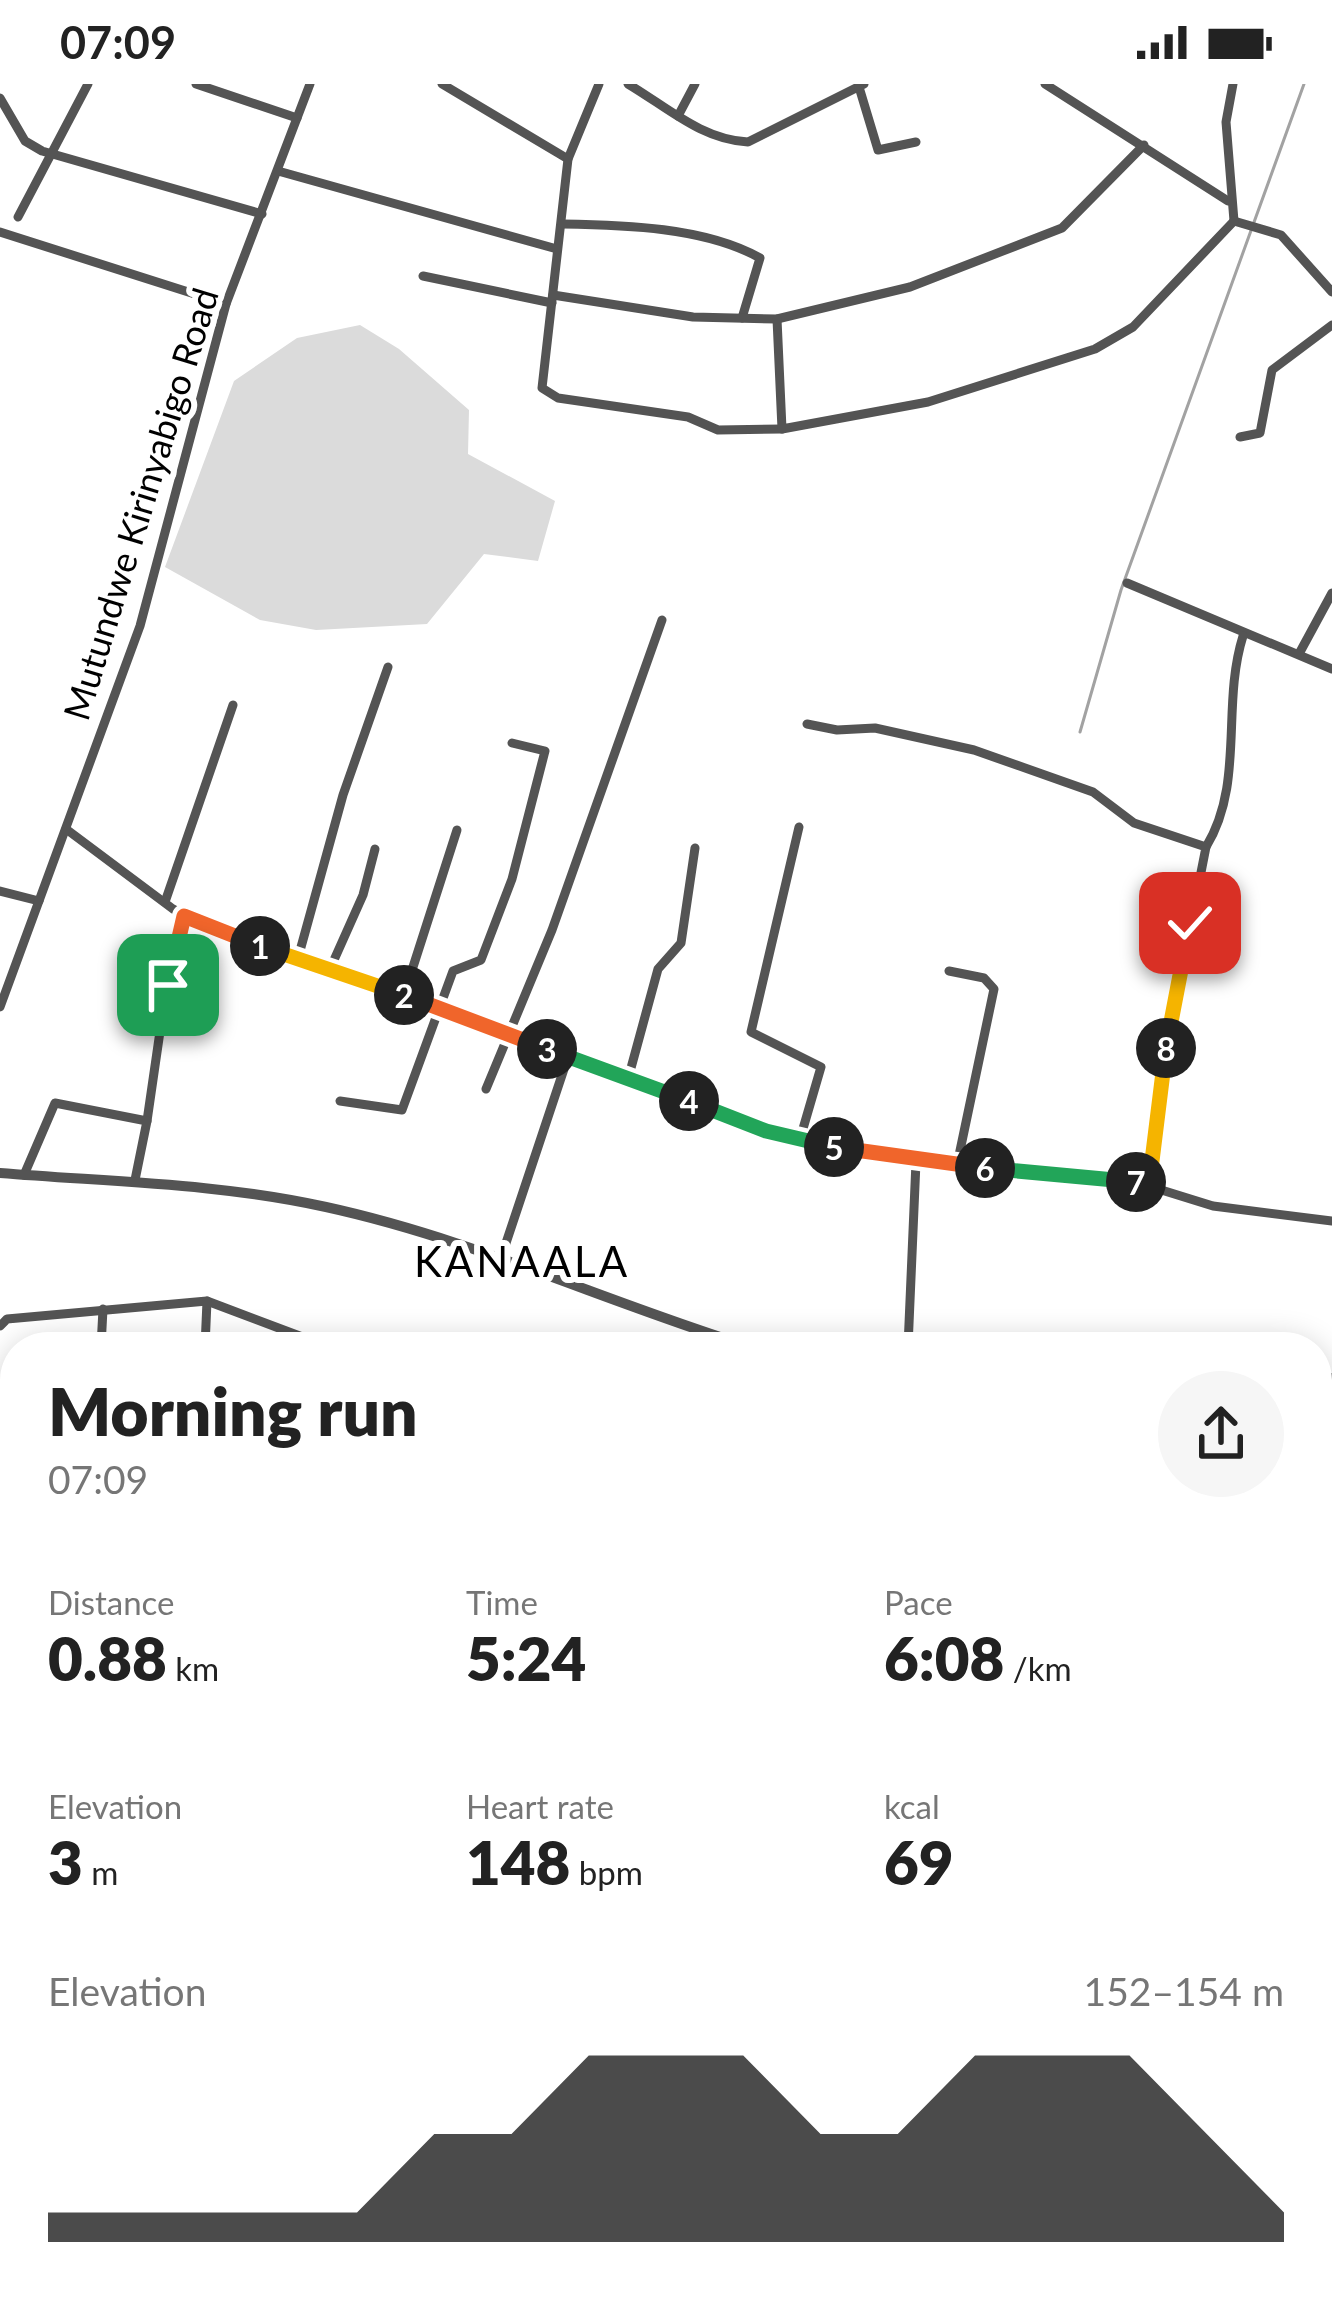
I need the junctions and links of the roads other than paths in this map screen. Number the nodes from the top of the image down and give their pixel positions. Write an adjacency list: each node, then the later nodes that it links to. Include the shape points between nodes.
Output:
1 (88, 84): 16 (street)
2 (196, 84): 13 (street)
3 (310, 84): 13 (street, Mutundwe Kirinyabigo Road)
4 (442, 84): 17 (street)
5 (599, 84): 17 (street)
6 (628, 84): 12 (street)
7 (695, 84): 12 (street)
8 (1045, 84): 15 (street)
9 (1233, 84): 19 (street)
10 (862, 85): 12 (street, via 748,142 728,141); 14 (street, via 878,150)
11 (0, 98): 16 (street, via 26,141)
12 (678, 116)
13 (298, 118): 18 (street, Mutundwe Kirinyabigo Road)
14 (916, 142)
15 (1144, 145): 19 (street); 31 (street, via 1043,238 939,279)
16 (52, 150): 20 (street); 21 (street)
17 (568, 159): 23 (street)
18 (278, 171): 20 (street, Mutundwe Kirinyabigo Road); 25 (street)
19 (1228, 202): 22 (street)
20 (262, 214): 29 (street, Mutundwe Kirinyabigo Road)
21 (17, 217)
22 (1234, 221): 27 (street, via 1281,236); 33 (street, via 1133,327 1095,349 928,402)
23 (562, 224): 25 (street); 30 (street, via 744,248 760,257)
24 (0, 232): 29 (street)
25 (557, 249): 28 (street)
26 (423, 276): 28 (street)
27 (1332, 292)
28 (552, 299): 30 (street); 33 (street, via 542,379 548,394 688,417 718,430)
29 (226, 304): 46 (street, Mutundwe Kirinyabigo Road, via 140,626)
30 (742, 318): 31 (street)
31 (776, 319): 33 (street)
32 (1332, 325): 34 (street, via 1278,362 1260,433)
33 (782, 429)
34 (1240, 437)
35 (1127, 584): 38 (street)
36 (1332, 593): 39 (street)
37 (662, 620): 61 (street)
38 (1243, 636): 39 (street); 48 (street, via 1231,676 1224,817)
39 (1300, 652): 41 (street)
40 (388, 667): 55 (street)
41 (1332, 669)
42 (233, 705): 53 (street)
43 (807, 724): 48 (street, via 875,728 974,750 1093,792 1134,823)
44 (512, 743): 60 (street, via 545,752 524,840 481,961 457,966)
45 (799, 827): 67 (street, via 751,1032 821,1067)
46 (66, 830): 52 (street, Mutundwe Kirinyabigo Road); 53 (street)
47 (457, 830): 58 (street)
48 (1206, 847): 73 (street, via 1157,1096)
49 (695, 848): 63 (street, via 681,943 658,969)
50 (375, 850): 56 (street)
51 (0, 891): 52 (street)
52 (39, 901): 59 (street, Mutundwe Kirinyabigo Road)
53 (165, 902): 54 (street)
54 (184, 916): 55 (street); 66 (street)
55 (298, 958): 56 (street)
56 (330, 969): 58 (street)
57 (949, 971): 69 (street, via 984,978 994,989)
58 (404, 995): 60 (street)
59 (0, 1007)
60 (438, 1009): 61 (street); 65 (street, via 402,1110)
61 (508, 1034): 62 (street); 64 (street)
62 (568, 1057): 63 (street); 75 (street)
63 (628, 1079): 67 (street)
64 (486, 1089)
65 (340, 1101)
66 (147, 1121): 71 (street, via 52,1104); 72 (street)
67 (800, 1139): 68 (street)
68 (916, 1162): 69 (street); 83 (street)
69 (957, 1165): 73 (street)
70 (0, 1173): 71 (street)
71 (24, 1175): 72 (street)
72 (135, 1180): 75 (street, via 324,1206)
73 (1149, 1185): 74 (street, via 1213,1206)
74 (1332, 1221)
75 (501, 1258): 82 (street)
76 (207, 1301): 77 (street); 80 (street); 81 (street)
77 (103, 1309): 78 (street); 79 (street)
78 (0, 1326)
79 (102, 1332)
80 (206, 1332)
81 (282, 1332)
82 (691, 1332)
83 (909, 1332)

